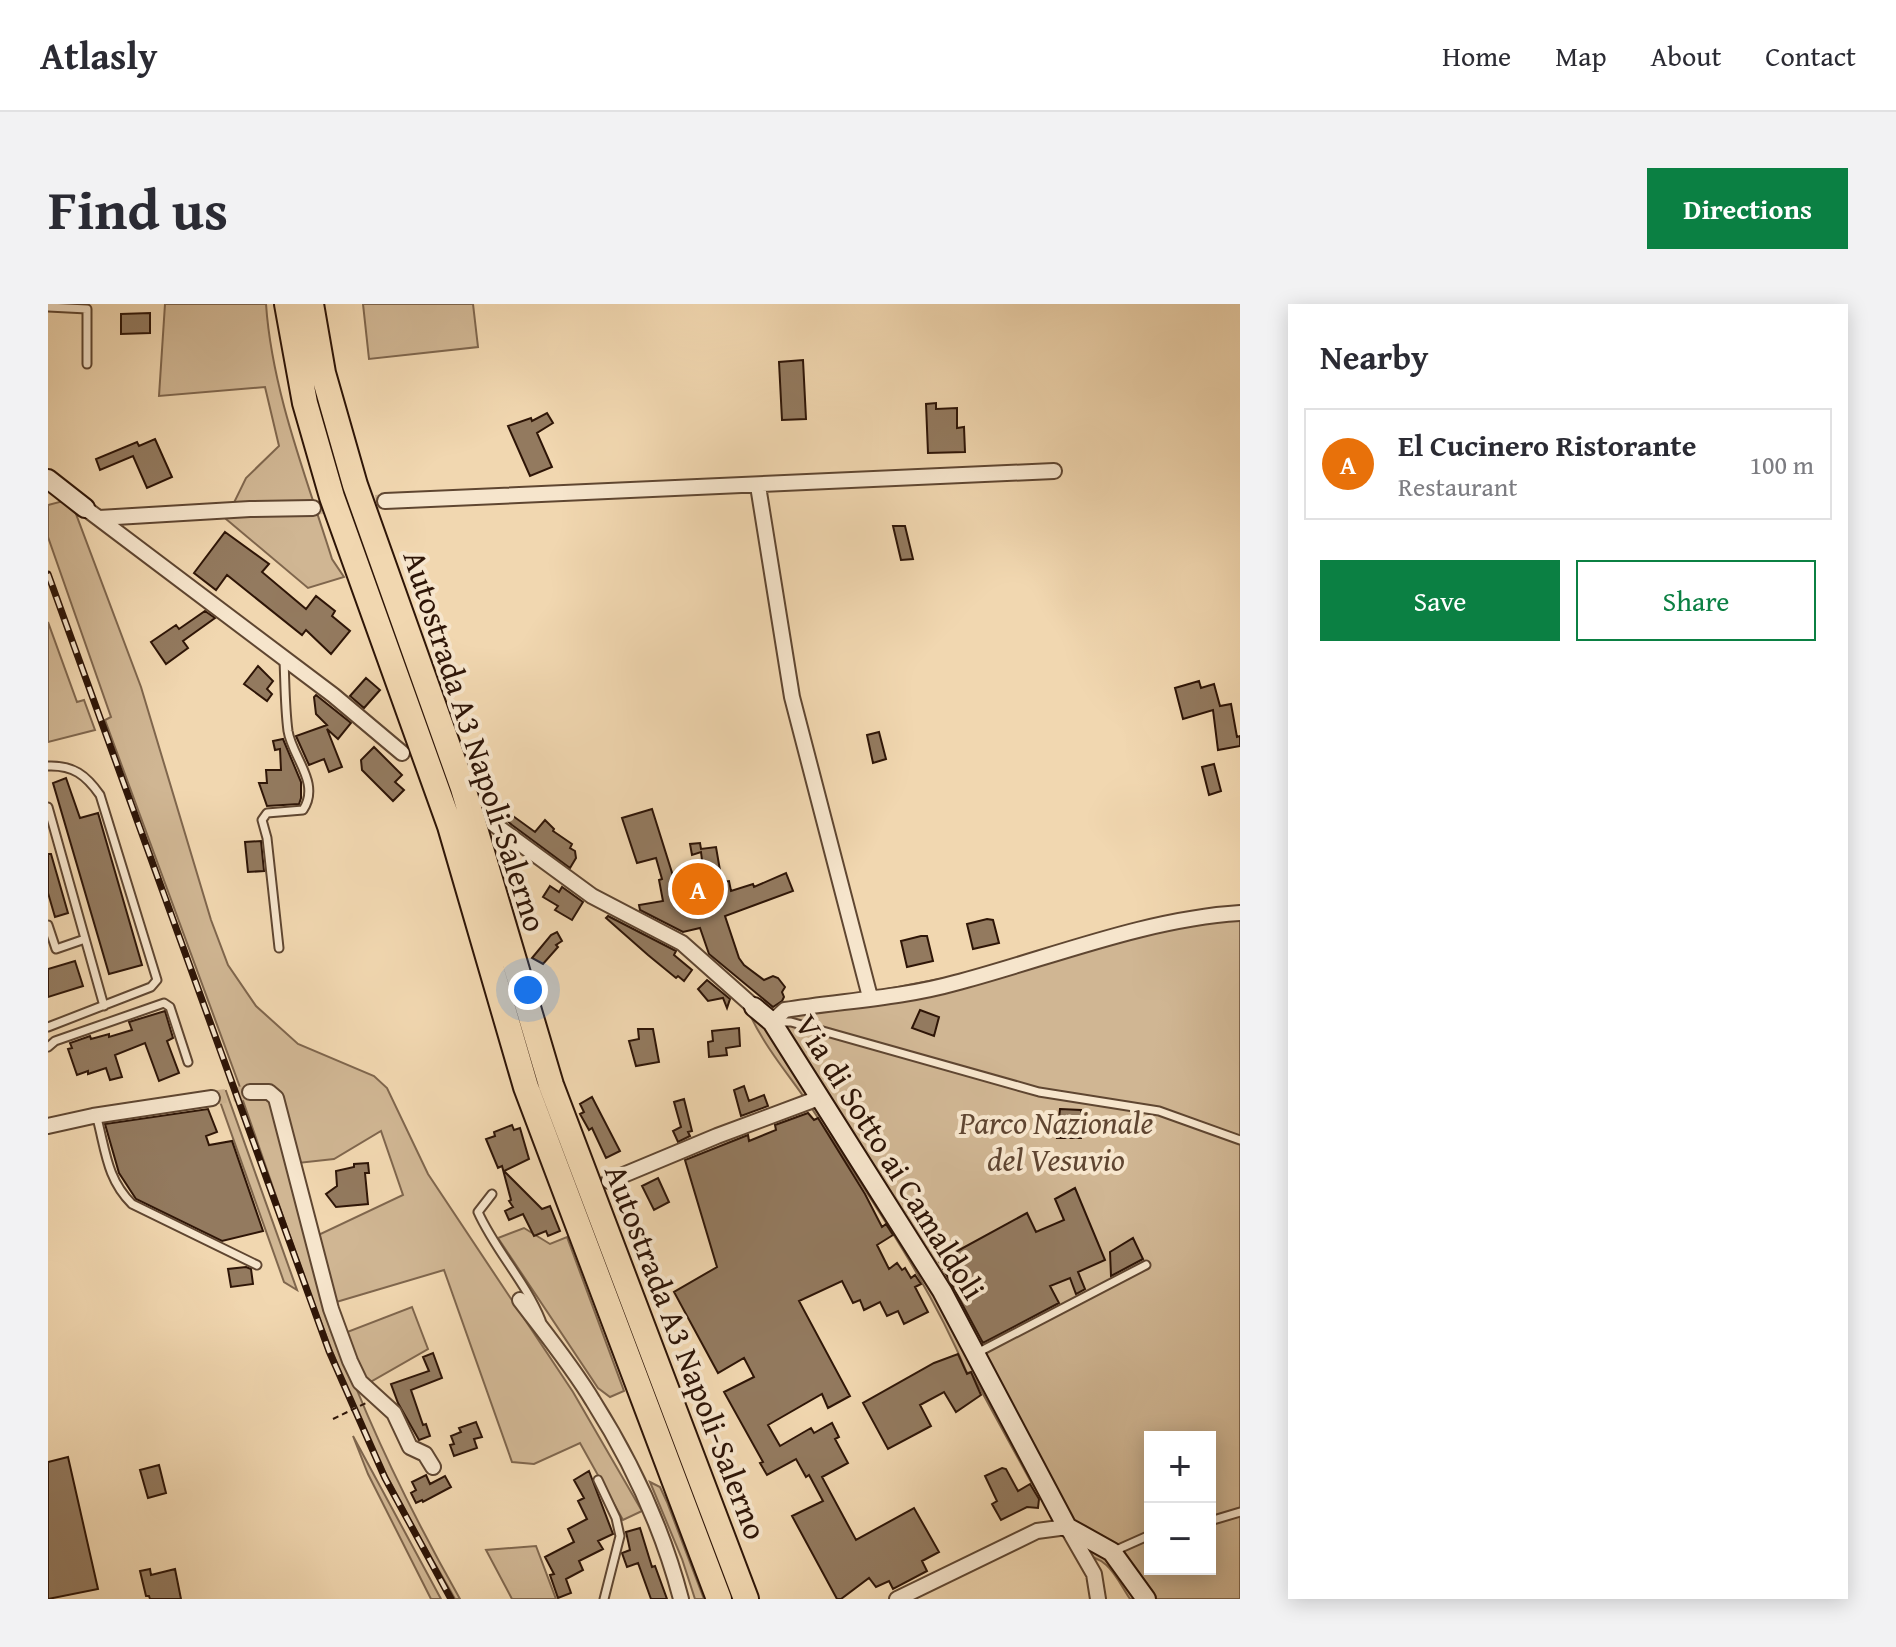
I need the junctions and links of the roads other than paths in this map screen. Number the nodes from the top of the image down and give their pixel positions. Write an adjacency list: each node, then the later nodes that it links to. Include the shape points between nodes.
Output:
1 (287, 304): 49 (highway, Autostrada A3 Napoli-Salerno, via 305,403 332,497 450,826 526,1087)
2 (311, 304): 50 (highway, Autostrada A3 Napoli-Salerno, via 323,373 351,472 463,788 551,1085)
3 (48, 307): 4 (lane, via 87,309)
4 (87, 364)
5 (1054, 471): 7 (street)
6 (48, 479): 10 (street)
7 (758, 486): 8 (street); 20 (street, via 792,697)
8 (385, 501)
9 (313, 508): 10 (street)
10 (92, 513): 11 (street)
11 (283, 658): 12 (street); 19 (lane, via 288,733 308,784 303,810 267,813 262,820)
12 (402, 753)
13 (48, 766): 21 (lane, via 72,768 100,795 157,980)
14 (48, 807): 18 (lane)
15 (495, 825): 22 (street, Via di Sotto ai Camaldoli, via 592,896 682,943)
16 (1240, 913): 20 (street, via 1189,918 955,983)
17 (48, 925): 18 (lane, via 56,949)
18 (85, 939): 21 (lane)
19 (279, 948)
20 (870, 997): 23 (street, via 785,1010)
21 (104, 1006): 24 (lane)
22 (754, 1007): 23 (street, Via di Sotto ai Camaldoli)
23 (772, 1022): 29 (street, Via di Sotto ai Camaldoli); 32 (lane, via 791,1022 1039,1092 1159,1111)
24 (48, 1027)
25 (48, 1047): 26 (lane, via 164,1003 170,1007)
26 (188, 1062)
27 (250, 1092): 40 (street, via 269,1092 276,1098 331,1309 360,1382 394,1413 410,1447 425,1454)
28 (212, 1098): 30 (street)
29 (819, 1098): 33 (street); 39 (street, Via di Sotto ai Camaldoli, via 942,1291)
30 (93, 1116): 31 (street); 35 (lane, via 111,1177 132,1204)
31 (48, 1126)
32 (1240, 1140)
33 (609, 1181)
34 (492, 1194): 38 (lane, via 478,1212 533,1302)
35 (257, 1265)
36 (1146, 1265): 39 (lane)
37 (520, 1300): 38 (street)
38 (549, 1340): 48 (street, via 593,1400 633,1472)
39 (975, 1354): 44 (street, Via di Sotto ai Camaldoli)
40 (433, 1467)
41 (598, 1480): 47 (lane, via 620,1536)
42 (1240, 1512): 43 (lane)
43 (1216, 1519)
44 (1067, 1527): 46 (street); 51 (street, via 1037,1531); 52 (street, via 1094,1574)
45 (1144, 1538): 46 (lane)
46 (1112, 1552): 53 (street)
47 (604, 1599)
48 (681, 1599)
49 (719, 1599)
50 (746, 1599)
51 (897, 1599)
52 (1098, 1599)
53 (1146, 1599)

